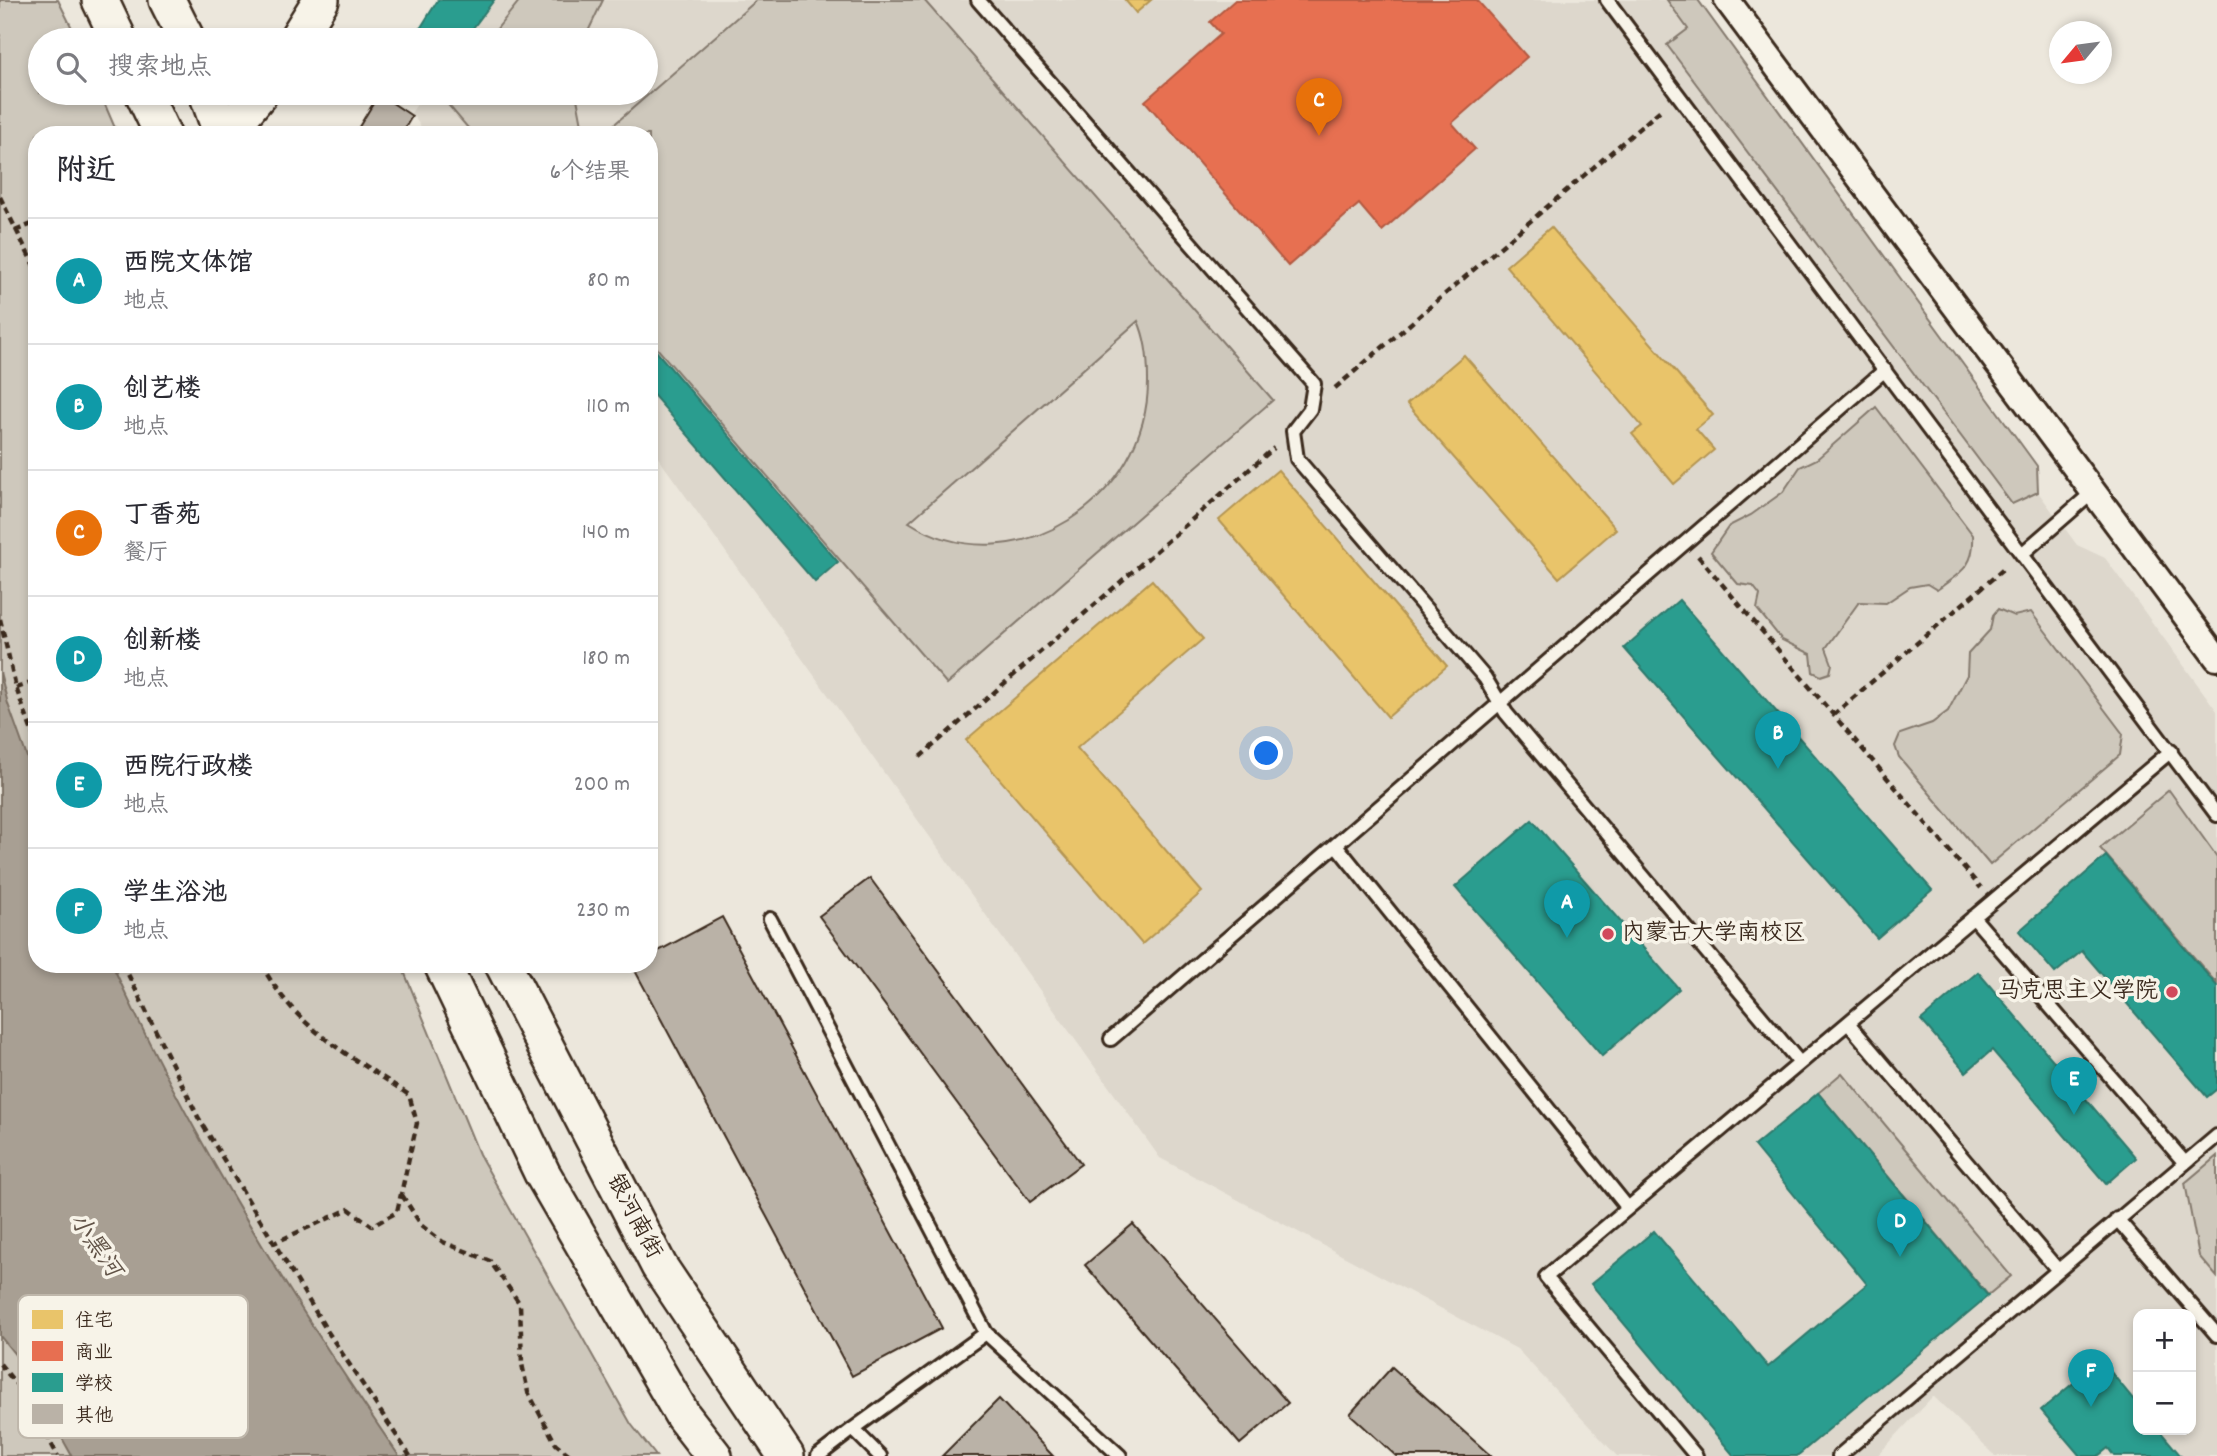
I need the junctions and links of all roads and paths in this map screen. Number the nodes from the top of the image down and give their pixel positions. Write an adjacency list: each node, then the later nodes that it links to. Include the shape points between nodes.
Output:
1 (100, 0): 7 (main road)
2 (167, 0): 8 (main road)
3 (321, 0): 9 (main road)
4 (978, 0): 22 (lane, via 1314,384)
5 (1607, 0): 10 (lane)
6 (1727, 0): 24 (street)
7 (113, 28)
8 (181, 28)
9 (304, 28)
10 (1678, 95): 21 (lane); 22 (path)
11 (149, 105): 14 (main road)
12 (212, 105): 15 (main road)
13 (250, 105): 16 (main road)
14 (159, 126)
15 (220, 126)
16 (232, 126)
17 (0, 197): 19 (path)
18 (28, 226): 19 (path)
19 (15, 231): 20 (path)
20 (28, 255)
21 (1885, 370): 25 (lane); 26 (lane)
22 (1310, 409): 23 (lane)
23 (1293, 431): 31 (lane, via 1297,459 1485,678); 35 (path)
24 (2093, 492): 26 (lane); 28 (street)
25 (1686, 542): 31 (lane); 32 (path)
26 (2023, 553): 32 (path); 34 (lane)
27 (0, 619): 30 (path)
28 (2217, 659)
29 (28, 684): 30 (path)
30 (16, 688): 33 (path)
31 (1500, 703): 37 (lane); 47 (lane)
32 (1833, 715): 38 (path)
33 (28, 721)
34 (2171, 751): 36 (lane); 38 (lane)
35 (920, 757)
36 (2217, 815)
37 (1336, 845): 46 (lane); 51 (lane)
38 (1993, 902): 39 (lane)
39 (1973, 918): 45 (lane); 49 (lane)
40 (770, 919): 55 (lane)
41 (127, 973): 53 (path, via 198,1116)
42 (266, 973): 50 (path, via 278,995 317,1035 409,1095 417,1123)
43 (446, 973): 64 (main road, via 542,1173 683,1416)
44 (508, 973): 65 (main road, 银河南街, via 659,1266)
45 (1848, 1023): 47 (lane); 54 (lane)
46 (1111, 1039)
47 (1800, 1063): 51 (lane)
48 (2217, 1136): 49 (lane)
49 (2185, 1163): 52 (lane)
50 (401, 1194): 53 (path, via 397,1212 372,1226 349,1209); 63 (path, via 422,1226 443,1242 490,1261 520,1304 528,1392 556,1444)
51 (1628, 1208): 69 (lane, via 1546,1277)
52 (2118, 1219): 54 (lane); 56 (lane)
53 (274, 1243): 62 (path)
54 (2057, 1269): 70 (lane)
55 (986, 1333): 59 (lane); 68 (lane)
56 (2217, 1335)
57 (0, 1364): 58 (path)
58 (18, 1386)
59 (853, 1429): 66 (lane); 67 (lane)
60 (48, 1438): 61 (path)
61 (58, 1456)
62 (410, 1456)
63 (571, 1456)
64 (714, 1456)
65 (786, 1456)
66 (818, 1456)
67 (880, 1456)
68 (1120, 1456)
69 (1696, 1456)
70 (1839, 1456)

